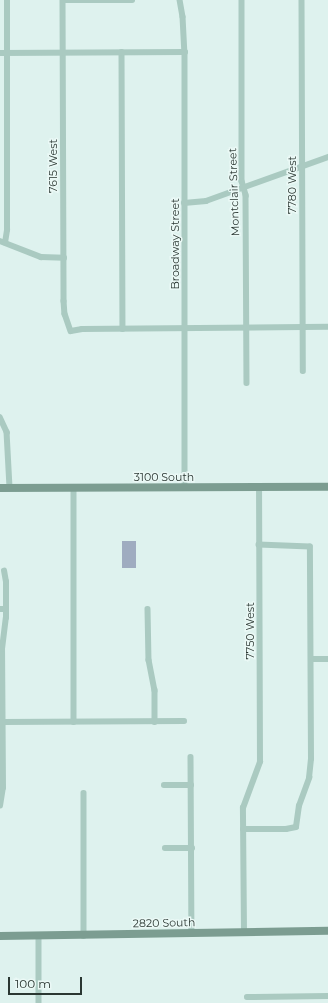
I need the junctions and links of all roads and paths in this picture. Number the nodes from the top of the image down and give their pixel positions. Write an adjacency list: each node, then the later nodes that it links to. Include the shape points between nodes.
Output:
1 (7, 0): 10 (street)
2 (63, 0): 3 (street); 11 (street, 7615 West)
3 (132, 0)
4 (180, 0): 8 (street, Broadway Street)
5 (242, 0): 14 (street, Montclair Street)
6 (302, 0): 13 (street, 7780 West)
7 (122, 52): 8 (street); 11 (street); 18 (street)
8 (185, 52): 15 (street, Broadway Street)
9 (0, 53): 10 (street)
10 (7, 53): 11 (street); 16 (street, via 7,230)
11 (63, 53): 17 (street, 7615 West)
12 (328, 157): 13 (street)
13 (302, 167): 14 (street); 21 (street, 7780 West)
14 (244, 188): 15 (street, via 200,203); 20 (street, Montclair Street)
15 (184, 204): 19 (street, Broadway Street)
16 (2, 242): 17 (street, via 41,257)
17 (64, 258): 18 (street, 7615 West, via 64,308 70,331)
18 (123, 328): 19 (street)
19 (185, 328): 20 (street); 29 (street, Broadway Street)
20 (246, 328): 21 (street); 24 (street, Montclair Street)
21 (303, 328): 22 (street); 23 (street, 7780 West)
22 (328, 328)
23 (303, 371)
24 (247, 383)
25 (0, 417): 27 (street, via 8,432)
26 (0, 488): 27 (street, 3100 South)
27 (10, 488): 28 (street, 3100 South)
28 (74, 488): 29 (street, 3100 South); 40 (street)
29 (185, 488): 30 (street, 3100 South)
30 (259, 488): 31 (street, 3100 South); 32 (street, 7750 West)
31 (328, 488)
32 (259, 545): 36 (street, via 310,546); 49 (street, 7750 West, via 260,762 243,808)
33 (4, 571): 34 (street, via 6,582)
34 (3, 609): 38 (street)
35 (148, 609): 41 (street, via 149,660 155,690)
36 (312, 659): 37 (street); 49 (street, via 312,759 296,827)
37 (328, 659)
38 (1, 677): 39 (street)
39 (3, 722): 40 (street); 43 (street)
40 (74, 722): 41 (street)
41 (155, 722): 42 (street)
42 (184, 722)
43 (1, 745): 48 (street)
44 (191, 757): 46 (street)
45 (164, 785): 46 (street)
46 (191, 785): 51 (street)
47 (84, 794): 57 (street)
48 (0, 806)
49 (243, 829): 53 (street, 7750 West)
50 (165, 848): 51 (street)
51 (192, 848): 54 (street)
52 (328, 930): 53 (street, 2820 South)
53 (244, 932): 54 (street, 2820 South)
54 (192, 933): 57 (street, 2820 South)
55 (0, 936): 56 (street, 2820 South)
56 (39, 936): 57 (street, 2820 South); 61 (street)
57 (84, 936)
58 (282, 996): 59 (street); 60 (street); 62 (street)
59 (328, 996)
60 (247, 997)
61 (39, 1003)
62 (282, 1003)

